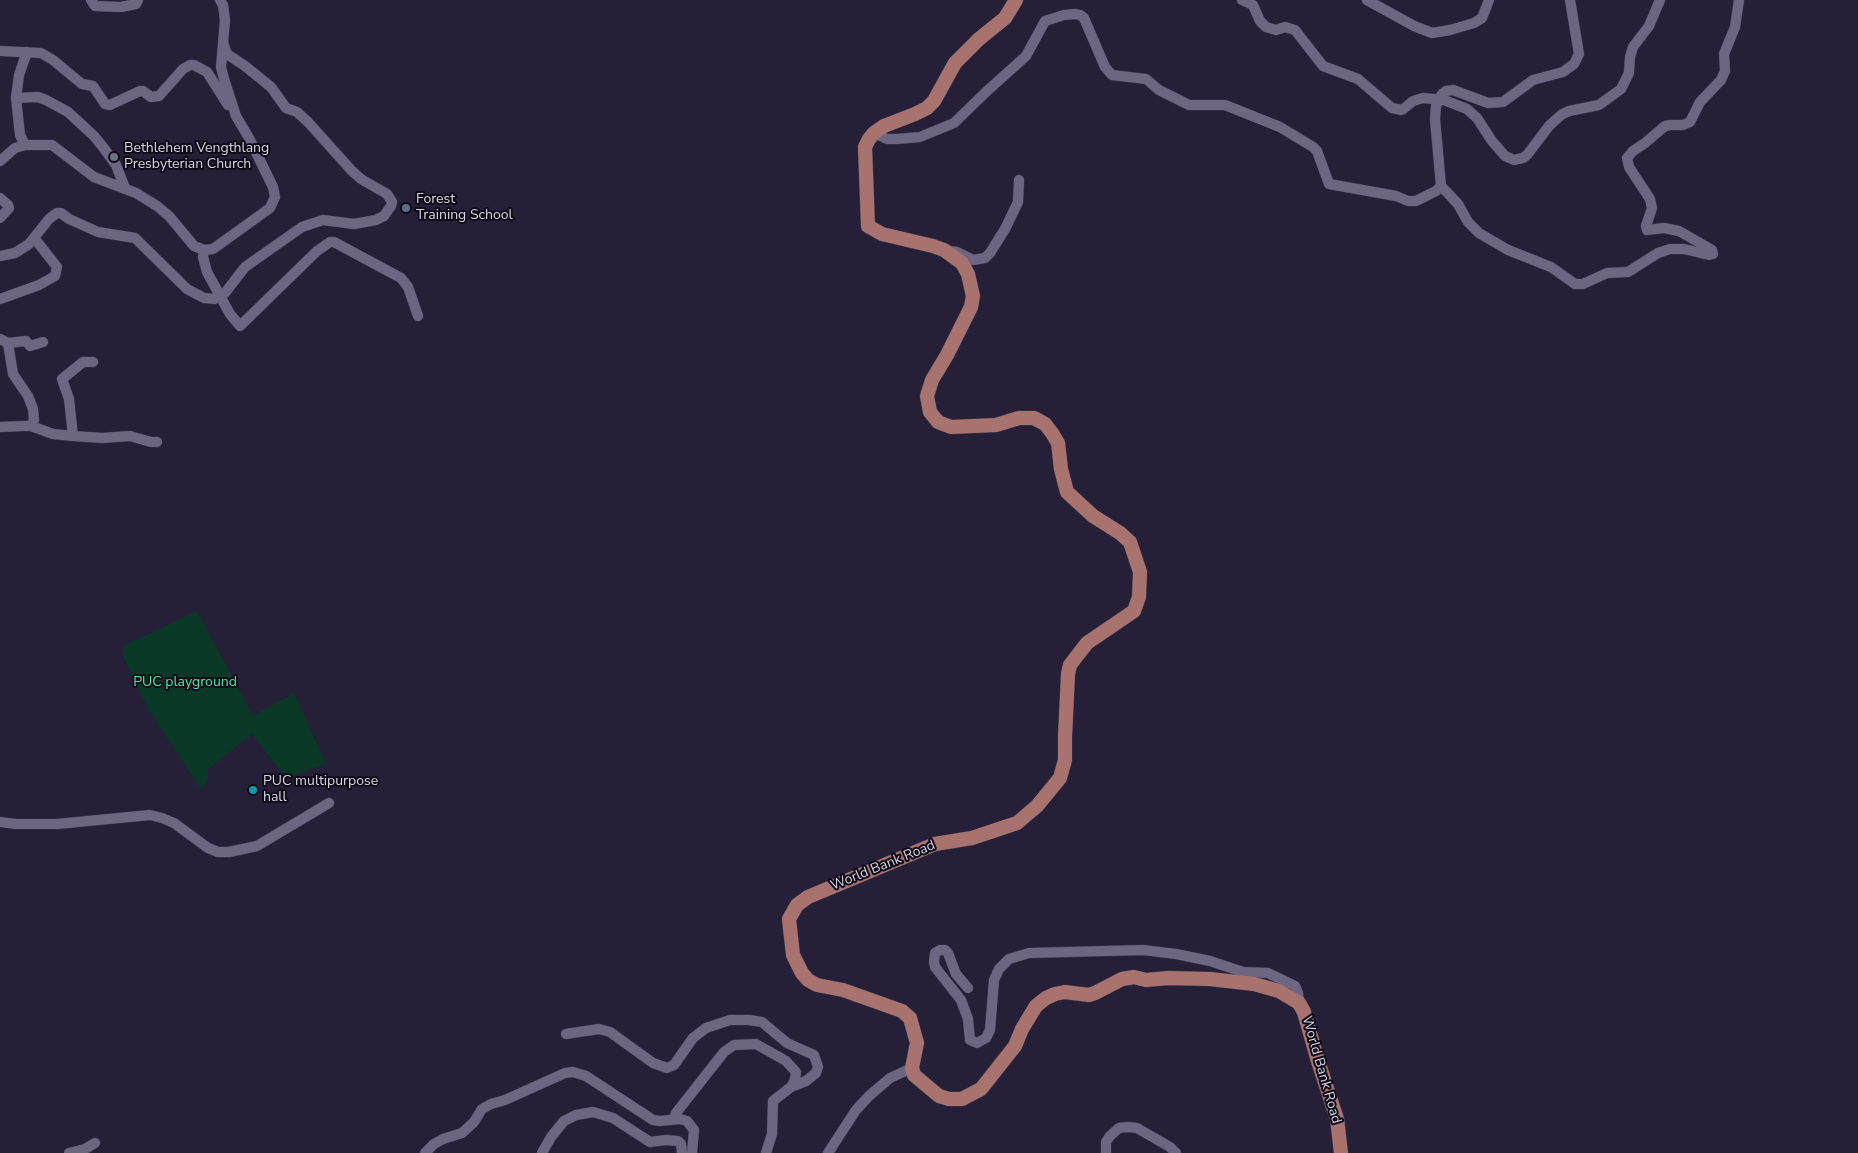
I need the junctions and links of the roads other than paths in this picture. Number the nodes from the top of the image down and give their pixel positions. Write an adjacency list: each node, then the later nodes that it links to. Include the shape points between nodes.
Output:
1 (91, 0): 2 (street, via 95,6 121,7 136,4)
2 (138, 0)
3 (220, 0): 11 (street, via 225,20)
4 (1016, 0): 17 (main road, via 1005,18 955,63 927,108)
5 (1242, 0): 15 (street, via 1253,5 1266,27 1295,30 1323,66 1358,79 1392,108 1402,110 1417,99)
6 (1367, 0): 7 (street, via 1432,33 1474,23 1482,18)
7 (1489, 0)
8 (1570, 0): 15 (street, via 1579,54 1574,64 1563,72 1533,80 1502,102 1488,103 1453,90 1446,91)
9 (1660, 0): 15 (street, via 1649,26 1633,47 1629,73 1621,89 1602,104 1569,110 1561,115 1523,158 1514,160 1505,156 1467,109)
10 (1739, 0): 21 (street, via 1721,80 1700,102 1690,122 1665,126 1632,150 1627,158 1629,167 1650,199 1652,208 1647,230 1664,228 1679,231 1709,248 1713,254 1670,249 1628,272 1608,273 1584,284 1575,284 1551,267 1508,250 1479,233)
11 (223, 43): 16 (street, via 221,67); 29 (street, via 230,57 271,88 286,108 297,112 352,170 387,194 392,202 388,212 376,220 354,224 323,220 302,227 245,267)
12 (0, 51): 13 (street)
13 (27, 52): 14 (street); 16 (street, via 41,53 54,60 82,84 93,86 105,104 110,105 140,91 159,96 183,69 190,65 198,66 207,72)
14 (16, 98): 18 (street, via 20,135); 22 (street, via 38,97 68,112 103,147 116,165)
15 (1438, 99): 21 (street, via 1435,118)
16 (236, 116): 26 (street, via 275,197 270,208 213,249)
17 (874, 133): 21 (street, via 897,140 920,137 954,123 1026,56 1045,21 1075,14 1084,18 1105,67 1112,75 1146,79 1159,90 1189,105 1225,105 1280,127 1317,151 1329,184 1408,201 1416,201); 27 (main road, World Bank Road, via 865,147 868,226 882,234)
18 (25, 145): 19 (street); 22 (street, via 52,145 94,176)
19 (2, 154)
20 (1019, 180): 27 (street, via 1018,202 1005,229 985,258 973,260)
21 (1441, 186)
22 (125, 188): 26 (street, via 164,211 194,246)
23 (0, 198): 24 (street, via 9,207)
24 (0, 218)
25 (35, 239): 28 (street, via 22,250); 29 (street, via 49,219 61,213 98,232 135,238 187,290 204,298); 30 (street, via 57,267 55,276)
26 (204, 250): 29 (street, via 207,272)
27 (944, 250): 44 (main road, World Bank Road, via 962,263 973,296 947,355 932,380 927,396 930,412 938,422 951,427 996,425 1019,418 1034,418 1044,424 1058,443 1067,492 1093,516 1130,542 1140,572 1140,585 1134,610 1087,644 1070,665 1065,760 1060,778 1037,806 1017,823 972,838 935,844 808,897 797,905 789,920 793,955 808,980 902,1011 910,1018 917,1043)
28 (0, 256)
29 (220, 297): 31 (street, via 236,324 241,325 317,251 334,242 401,278 408,286)
30 (0, 299)
31 (418, 316)
32 (4, 341): 33 (street, via 26,341 30,346); 35 (street, via 13,374 33,409)
33 (43, 342)
34 (93, 362): 37 (street, via 83,362 62,379 69,399)
35 (31, 426): 36 (street); 37 (street, via 44,432)
36 (0, 427)
37 (73, 436): 38 (street, via 130,436)
38 (157, 442)
39 (329, 803): 40 (street, via 257,846 229,852 208,848 174,823 150,816 57,824)
40 (0, 822)
41 (968, 988): 42 (street, via 956,974 948,953 945,950 936,952 935,967 961,1000 968,1019 970,1040 977,1043 986,1038 990,1030 994,980 999,969 1009,959 1029,953 1143,950 1176,954 1242,972 1268,973 1295,986)
42 (1299, 1003): 44 (main road, World Bank Road, via 1279,991 1254,984 1210,979 1122,979 1088,995 1065,992 1046,998 1036,1006 1015,1046 989,1080 981,1089 962,1099 950,1100 939,1096 914,1075); 57 (main road, World Bank Road, via 1337,1119)
43 (566, 1034): 45 (street, via 600,1029 610,1032 653,1063 667,1068 674,1065 693,1038 706,1028 730,1020 757,1020 787,1043 814,1055 816,1073)
44 (912, 1068): 54 (street, via 890,1078 869,1096)
45 (791, 1086): 46 (street, via 796,1072 786,1061 756,1044 734,1045 724,1052); 53 (street, via 773,1101 772,1134)
46 (674, 1119): 49 (street, via 653,1120 586,1076 565,1073 482,1109 462,1133 443,1138); 52 (street, via 691,1125)
47 (95, 1144): 48 (street)
48 (69, 1153)
49 (425, 1153)
50 (542, 1153): 51 (street, via 564,1121 593,1112 613,1118 650,1142 678,1141)
51 (682, 1153)
52 (692, 1153)
53 (766, 1153)
54 (828, 1153)
55 (1106, 1153): 56 (street, via 1106,1142 1110,1136 1119,1128 1128,1127 1138,1128)
56 (1176, 1153)
57 (1342, 1153)

